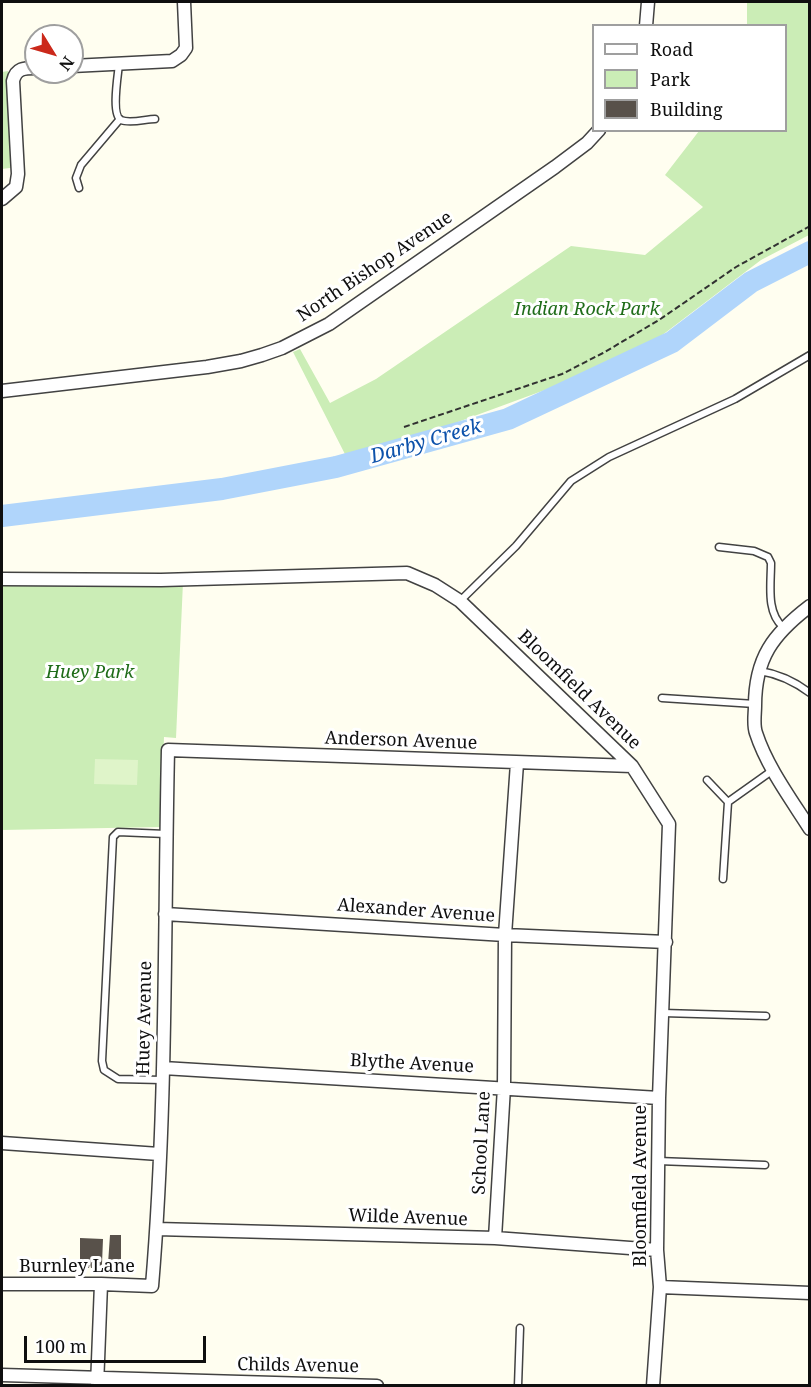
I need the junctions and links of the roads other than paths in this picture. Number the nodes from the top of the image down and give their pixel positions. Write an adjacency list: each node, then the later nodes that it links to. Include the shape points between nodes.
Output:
1 (184, 2): 4 (street, via 186,48 181,56 172,61)
2 (648, 2): 3 (street)
3 (646, 24)
4 (119, 63): 5 (street); 7 (lane, via 116,110)
5 (84, 65)
6 (24, 68): 11 (street, via 14,75 13,81 16,187)
7 (120, 119): 8 (lane); 10 (lane, via 81,165 76,178)
8 (155, 119)
9 (597, 132): 13 (street, North Bishop Avenue, via 555,167 328,324 282,348 241,362)
10 (79, 188)
11 (2, 199)
12 (810, 355): 16 (lane, via 735,399 609,457 572,481 516,546)
13 (2, 391)
14 (720, 547): 18 (lane, via 754,551 768,557 772,610)
15 (2, 579): 16 (street, Bloomfield Avenue, via 161,580 407,573)
16 (460, 601): 25 (street, Bloomfield Avenue)
17 (810, 606): 18 (street)
18 (783, 627): 19 (street, via 763,657)
19 (760, 670): 20 (lane, via 796,682); 22 (street)
20 (810, 693)
21 (662, 698): 22 (lane)
22 (755, 704): 26 (street, via 755,732)
23 (168, 750): 24 (street, Anderson Avenue); 30 (street, Huey Avenue)
24 (517, 763): 25 (street, Anderson Avenue); 33 (street, School Lane)
25 (632, 766): 34 (street, Bloomfield Avenue, via 669,824)
26 (773, 769): 28 (lane); 29 (street)
27 (707, 780): 28 (lane)
28 (728, 802): 31 (lane)
29 (810, 829)
30 (166, 834): 32 (street, Huey Avenue); 37 (lane, via 118,832 113,837 102,1061 104,1070 118,1079)
31 (723, 879)
32 (165, 914): 33 (street, Alexander Avenue); 37 (street, Huey Avenue)
33 (505, 935): 34 (street, Alexander Avenue); 38 (street, School Lane)
34 (666, 942): 35 (street, Bloomfield Avenue)
35 (663, 1013): 36 (lane); 39 (street, Bloomfield Avenue)
36 (766, 1016)
37 (163, 1074): 38 (street, Blythe Avenue); 41 (street, Huey Avenue)
38 (504, 1087): 39 (street, Blythe Avenue); 45 (street, School Lane)
39 (659, 1098): 42 (street, Bloomfield Avenue)
40 (2, 1143): 41 (street)
41 (159, 1154): 44 (street, Huey Avenue)
42 (658, 1161): 43 (lane); 46 (street, Bloomfield Avenue)
43 (765, 1165)
44 (157, 1229): 45 (street, Wilde Avenue); 49 (street, Huey Avenue)
45 (495, 1238): 46 (street, Wilde Avenue)
46 (657, 1250): 50 (street, Bloomfield Avenue)
47 (2, 1284): 48 (street, Burnley Lane)
48 (101, 1284): 49 (street, Burnley Lane); 54 (street)
49 (152, 1286)
50 (660, 1287): 51 (street); 58 (street, Bloomfield Avenue)
51 (810, 1293)
52 (520, 1328): 57 (lane)
53 (2, 1375): 54 (street, Childs Avenue)
54 (97, 1381): 55 (street, Childs Avenue)
55 (241, 1384): 56 (street, Childs Avenue)
56 (376, 1386)
57 (518, 1386)
58 (653, 1386)

